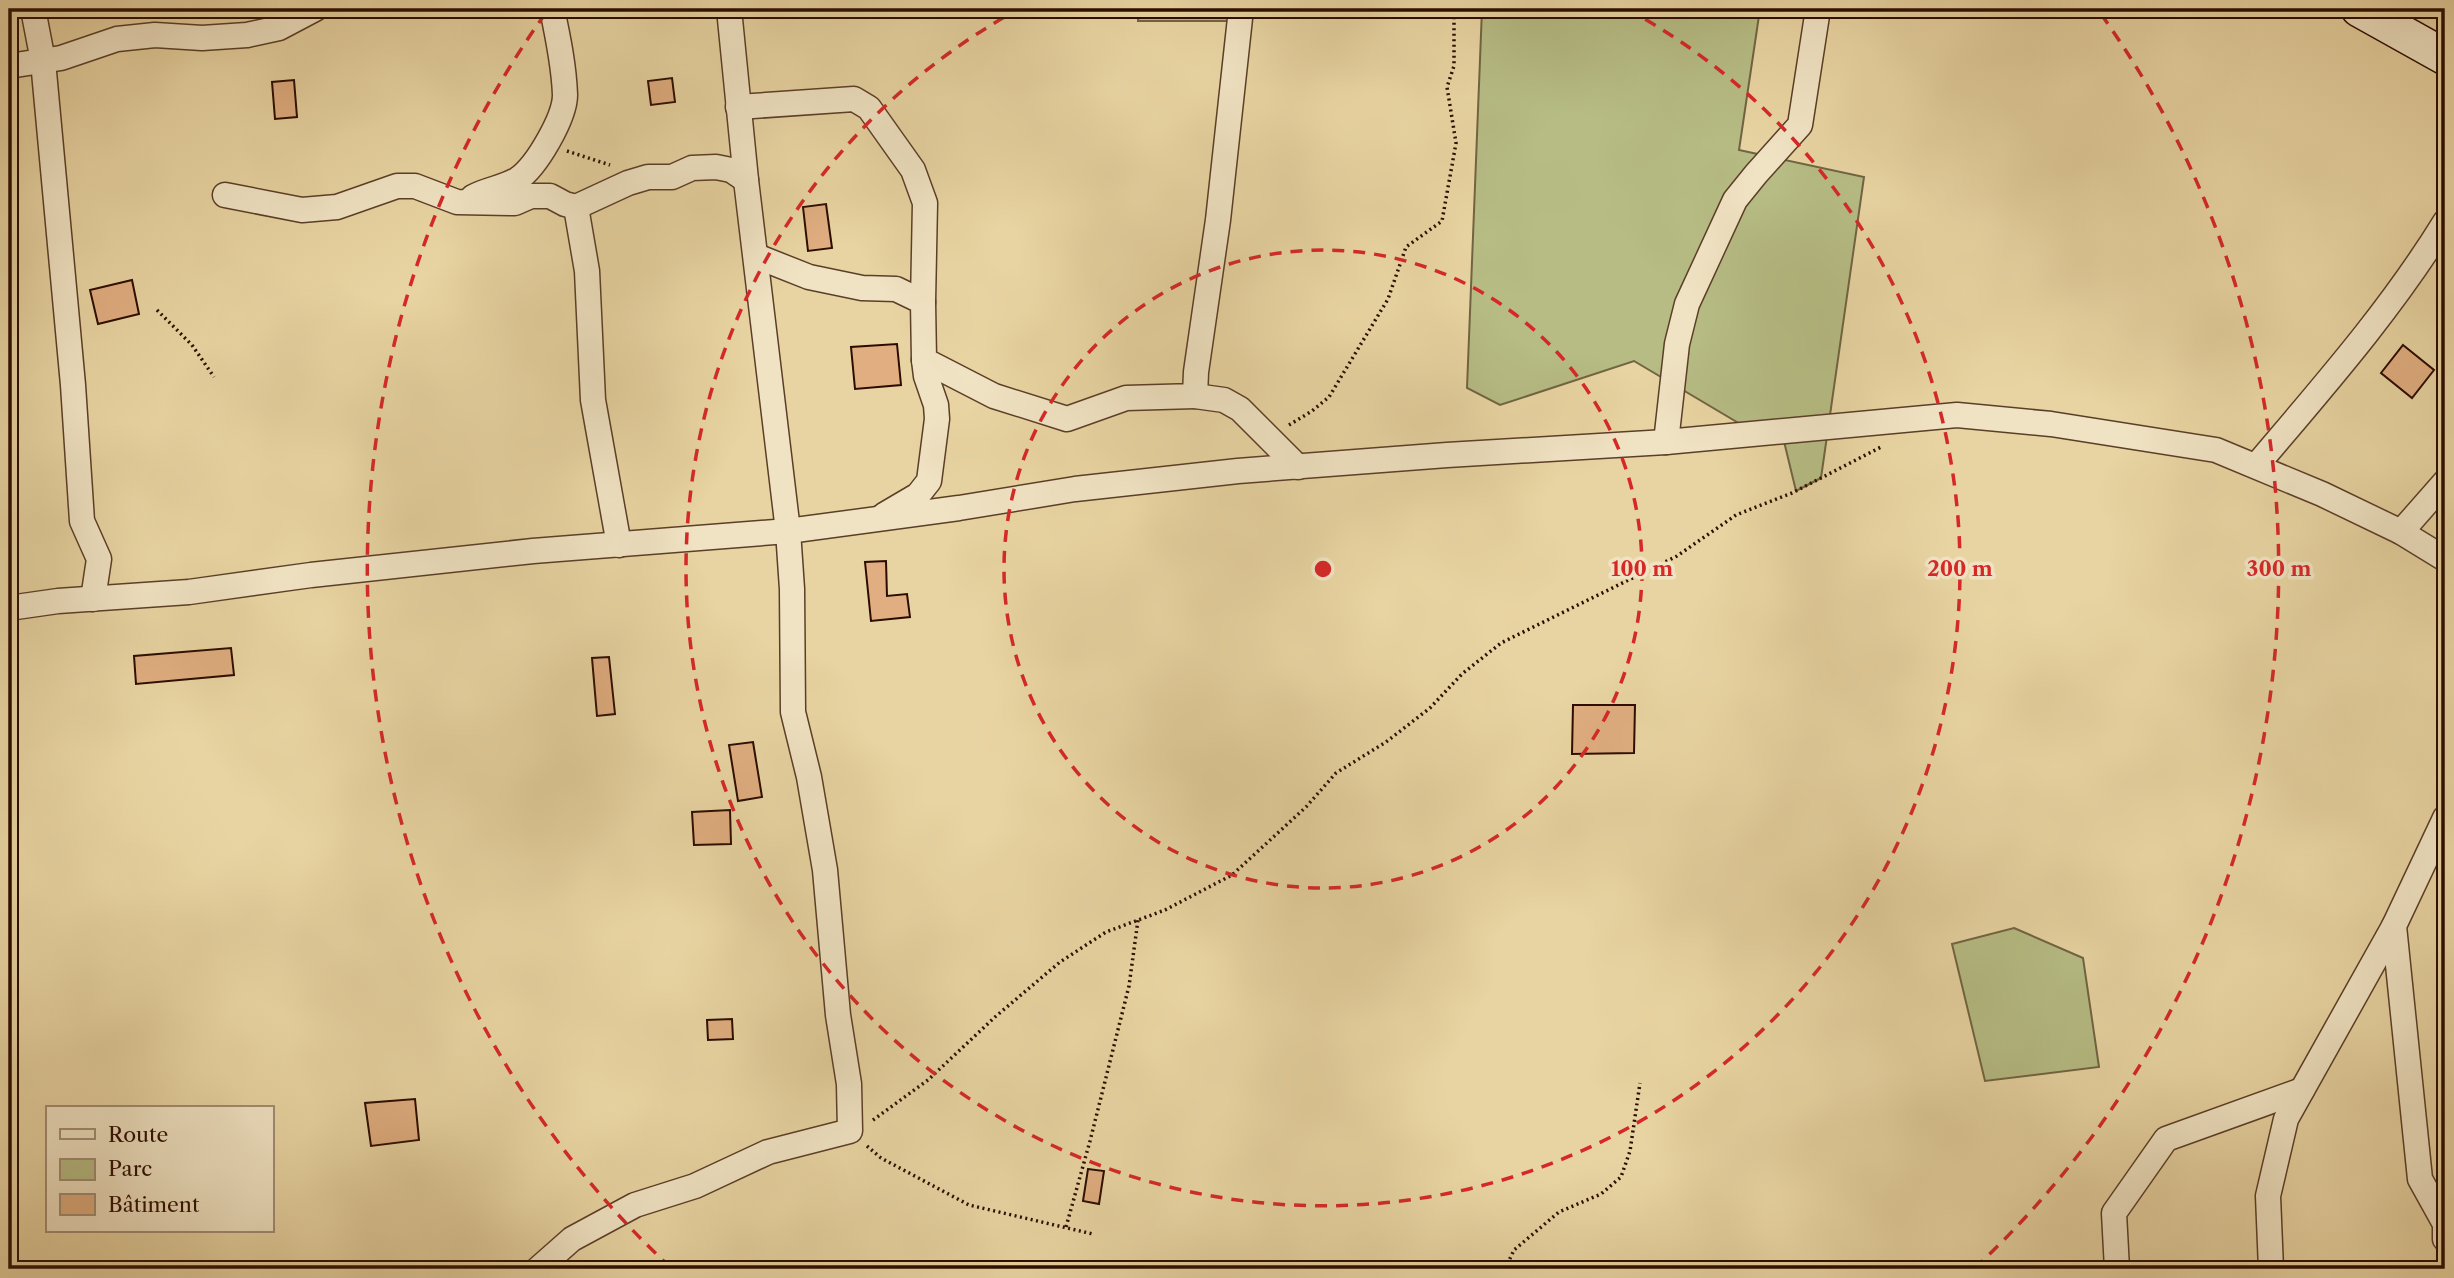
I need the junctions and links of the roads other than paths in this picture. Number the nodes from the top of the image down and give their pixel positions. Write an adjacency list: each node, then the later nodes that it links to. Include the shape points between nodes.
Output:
1 (33, 9): 9 (street)
2 (315, 9): 9 (street, via 279,28 202,38 155,35 117,39)
3 (552, 9): 14 (street, via 565,98 548,145 519,178)
4 (729, 9): 11 (street)
5 (1241, 9): 20 (street)
6 (1818, 9): 21 (street, via 1800,125 1735,200 1687,303 1677,344)
7 (2359, 9): 8 (street)
8 (2445, 57)
9 (43, 61): 10 (street); 30 (street, via 82,521 99,559)
10 (9, 66)
11 (738, 107): 12 (street); 18 (street, via 854,99 869,108 913,170 925,203)
12 (746, 180): 15 (street, via 739,173 716,167 692,168 672,177 649,177 619,186); 17 (street)
13 (225, 195): 14 (street, via 302,210 337,206 397,187 415,187)
14 (463, 202): 15 (street, via 515,203 531,196 550,196)
15 (576, 206): 28 (street, via 587,271 593,400)
16 (2445, 222): 22 (street, via 2408,281)
17 (756, 256): 18 (street, via 809,277 862,288 896,289); 26 (street)
18 (923, 302): 19 (street)
19 (924, 360): 20 (street, via 994,396 1067,419 1126,398); 25 (street, via 937,419 929,481 918,495)
20 (1195, 396): 23 (street, via 1224,400 1240,409)
21 (1666, 442): 22 (street, via 1957,415 2051,424 2216,450); 23 (street)
22 (2256, 466): 27 (street)
23 (1298, 467): 25 (street, via 1075,489)
24 (2445, 482): 27 (street)
25 (877, 520): 26 (street)
26 (788, 531): 28 (street); 36 (street, via 793,712 825,870 850,1130 768,1152 695,1186 635,1205 572,1239)
27 (2401, 532): 29 (street)
28 (619, 545): 30 (street)
29 (2445, 559)
30 (93, 599): 31 (street)
31 (9, 608)
32 (2445, 818): 33 (street)
33 (2394, 926): 34 (street); 35 (street, via 2420,1179 2445,1224)
34 (2302, 1090): 37 (street, via 2166,1139 2115,1213); 38 (street, via 2286,1119 2268,1196)
35 (2445, 1239)
36 (538, 1269)
37 (2117, 1269)
38 (2271, 1269)

